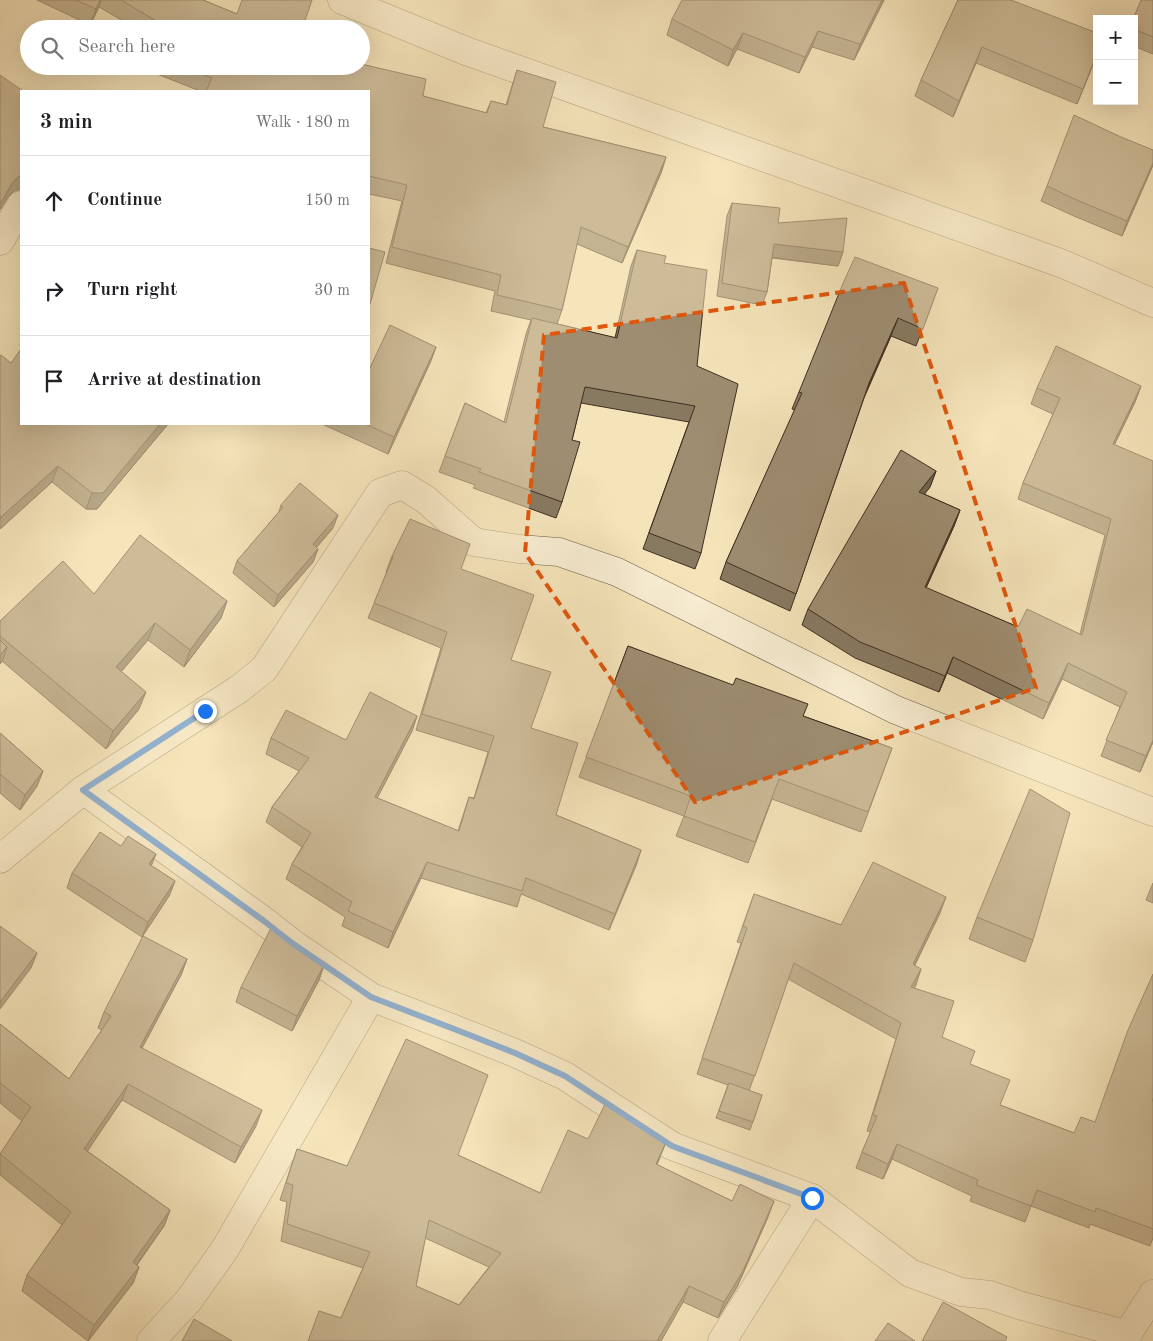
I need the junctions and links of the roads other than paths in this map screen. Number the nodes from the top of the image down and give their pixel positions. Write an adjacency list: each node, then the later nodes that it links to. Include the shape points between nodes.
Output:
1 (342, 0): 4 (street, via 466,51 1063,264)
2 (20, 207): 3 (street)
3 (0, 241)
4 (1153, 303)
5 (83, 790): 6 (street, via 240,689 264,669 380,493 402,485 425,500 474,542 559,552 617,572 896,710); 7 (street); 8 (street)
6 (1153, 812)
7 (0, 859)
8 (371, 997): 9 (street, via 565,1076 672,1146); 12 (street, via 225,1249 189,1300)
9 (812, 1198): 11 (street, via 910,1273 961,1292 990,1296); 13 (street)
10 (1153, 1294): 11 (street)
11 (1125, 1338)
12 (151, 1341)
13 (722, 1341)

